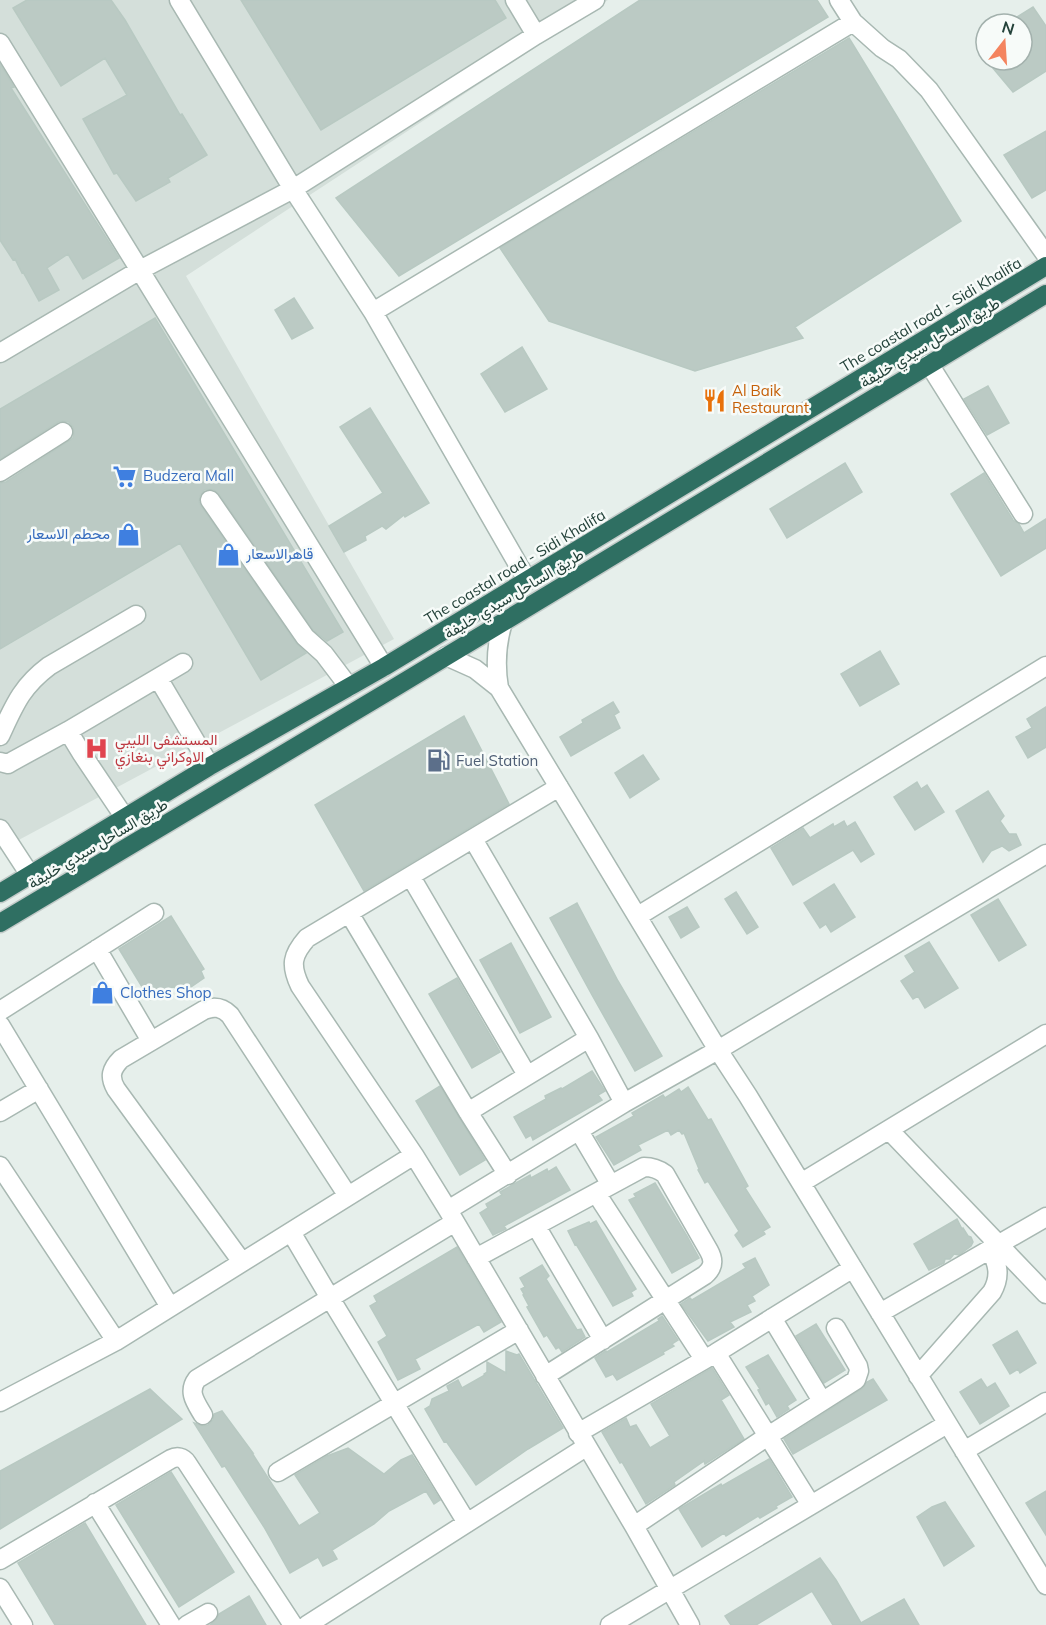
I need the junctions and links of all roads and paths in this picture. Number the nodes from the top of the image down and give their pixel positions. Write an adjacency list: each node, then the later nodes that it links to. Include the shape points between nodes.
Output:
1 (179, 0): 8 (street)
2 (515, 0): 6 (street)
3 (595, 0): 6 (street)
4 (839, 0): 5 (street)
5 (853, 22): 9 (street, via 899,59 929,90); 13 (street)
6 (536, 35): 8 (street)
7 (0, 43): 11 (street)
8 (294, 189): 11 (street); 13 (street)
9 (1046, 255)
10 (1046, 266): 20 (highway, The coastal road - Sidi Khalifa)
11 (140, 270): 14 (street); 26 (street)
12 (1046, 294): 15 (highway, طريق الساحل سيدي خليفة)
13 (373, 312): 20 (street)
14 (2, 345)
15 (929, 364): 19 (street); 22 (highway, طريق الساحل سيدي خليفة)
16 (63, 432): 17 (street)
17 (0, 472)
18 (210, 501): 28 (street, via 305,637)
19 (1023, 514)
20 (527, 580): 26 (highway, The coastal road - Sidi Khalifa)
21 (136, 615): 31 (street, via 37,675 18,698)
22 (502, 622): 23 (highway, طريق الساحل سيدي خليفة); 29 (street, via 496,655)
23 (446, 656): 29 (street, via 475,669); 45 (highway, طريق الساحل سيدي خليفة)
24 (183, 663): 27 (street)
25 (1046, 666): 44 (street)
26 (384, 668): 28 (highway, The coastal road - Sidi Khalifa)
27 (158, 678): 30 (street); 33 (street)
28 (350, 687): 33 (highway, The coastal road - Sidi Khalifa)
29 (499, 688): 34 (street)
30 (68, 730): 32 (street, via 8,764); 35 (street)
31 (0, 736)
32 (0, 762)
33 (210, 766): 35 (highway, The coastal road - Sidi Khalifa)
34 (560, 788): 37 (street); 44 (street)
35 (125, 818): 39 (highway, The coastal road - Sidi Khalifa)
36 (0, 829): 39 (street)
37 (473, 839): 40 (street); 50 (street)
38 (1046, 854): 52 (street)
39 (30, 875): 41 (highway, The coastal road - Sidi Khalifa)
40 (411, 877): 43 (street); 53 (street)
41 (0, 893)
42 (154, 913): 46 (street)
43 (349, 913): 57 (street); 60 (street, via 307,938 298,948 294,974)
44 (638, 916): 52 (street)
45 (0, 923)
46 (97, 949): 47 (street); 51 (street)
47 (0, 1011)
48 (0, 1024): 54 (street)
49 (1046, 1034): 58 (street)
50 (589, 1038): 53 (street); 55 (street)
51 (151, 1041): 65 (street, via 210,1007 226,1011); 72 (street, via 114,1066 112,1082)
52 (718, 1050): 55 (street); 63 (street)
53 (527, 1075): 57 (street)
54 (39, 1089): 56 (street); 77 (street)
55 (624, 1103): 59 (street)
56 (0, 1112)
57 (468, 1112): 62 (street)
58 (889, 1130): 63 (street); 70 (street)
59 (579, 1131): 62 (street); 64 (street)
60 (414, 1155): 65 (street); 66 (street)
61 (0, 1166): 83 (street)
62 (508, 1175): 66 (street)
63 (801, 1183): 73 (street)
64 (603, 1189): 68 (street); 76 (street); 76 (street, via 644,1167 659,1170 712,1257 710,1270)
65 (348, 1196): 69 (street)
66 (451, 1216): 71 (street); 75 (street)
67 (1046, 1217): 70 (street)
68 (536, 1226): 71 (street); 82 (street)
69 (291, 1232): 72 (street); 75 (street)
70 (994, 1247): 74 (street); 78 (street); 86 (street, via 998,1268 992,1292)
71 (476, 1258): 81 (street)
72 (242, 1262): 77 (street)
73 (852, 1268): 78 (street); 79 (street)
74 (1046, 1294)
75 (330, 1298): 90 (street); 91 (street, via 197,1379 192,1396)
76 (666, 1301): 82 (street); 84 (street)
77 (170, 1307): 83 (street)
78 (880, 1313): 86 (street)
79 (772, 1318): 84 (street); 87 (street)
80 (836, 1328): 87 (street, via 859,1371 856,1380)
81 (519, 1330): 85 (street); 90 (street)
82 (603, 1340): 85 (street)
83 (116, 1341): 88 (street)
84 (710, 1356): 93 (street); 94 (street)
85 (545, 1376): 94 (street)
86 (918, 1376): 92 (street)
87 (822, 1401): 93 (street)
88 (0, 1402)
89 (1046, 1402): 95 (street)
90 (394, 1403): 96 (street); 99 (street)
91 (203, 1416)
92 (947, 1424): 95 (street); 98 (street)
93 (768, 1436): 98 (street); 100 (street)
94 (582, 1440): 99 (street); 100 (street)
95 (964, 1451): 102 (street)
96 (278, 1472)
97 (95, 1503): 101 (street); 107 (street); 109 (street, via 174,1458 182,1458)
98 (811, 1505): 104 (street)
99 (467, 1523): 110 (street)
100 (634, 1526): 104 (street)
101 (0, 1560)
102 (1046, 1586)
103 (0, 1588): 106 (street)
104 (670, 1589): 111 (street); 112 (street)
105 (208, 1613): 108 (street)
106 (23, 1625)
107 (171, 1625)
108 (187, 1625)
109 (293, 1625)
110 (307, 1625)
111 (610, 1625)
112 (690, 1625)

